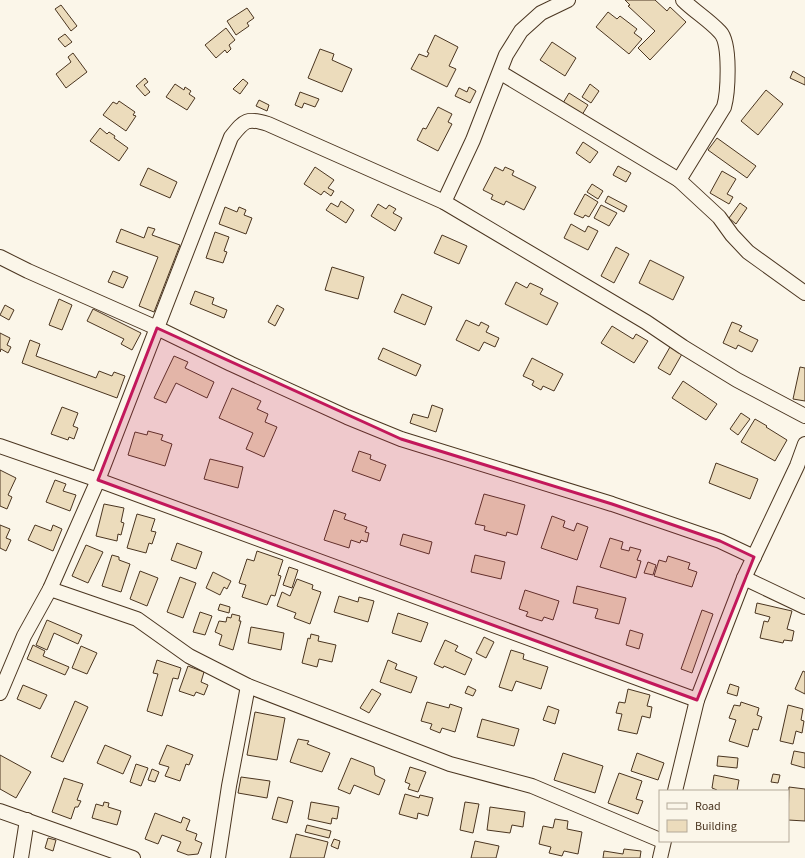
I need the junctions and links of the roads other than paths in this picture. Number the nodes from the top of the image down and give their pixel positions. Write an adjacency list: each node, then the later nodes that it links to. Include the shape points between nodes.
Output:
1 (568, 0): 3 (street, via 541,13 522,31 506,55)
2 (682, 0): 4 (street, via 722,33 727,52 727,65 724,107)
3 (500, 73): 4 (street); 5 (street)
4 (680, 180): 7 (street, via 719,217 748,252)
5 (444, 202): 8 (street, via 268,124 255,120 243,122 230,137); 9 (street, via 646,322 737,380)
6 (0, 257): 8 (street)
7 (805, 293)
8 (157, 328): 12 (street); 13 (street, via 347,417 401,439 619,507 720,541)
9 (805, 416)
10 (805, 444): 13 (street)
11 (0, 446): 12 (street)
12 (98, 480): 15 (street); 19 (street)
13 (754, 557): 14 (street)
14 (744, 578): 16 (street); 19 (street)
15 (50, 588): 17 (street, via 137,619 189,656); 18 (street, via 24,636)
16 (805, 607)
17 (248, 686): 23 (street, via 450,764 532,786); 27 (street)
18 (0, 693)
19 (697, 700): 20 (street)
20 (674, 790)
21 (0, 810): 22 (street)
22 (28, 820): 25 (street); 26 (street)
23 (659, 840)
24 (663, 842): 28 (street)
25 (21, 858)
26 (133, 858)
27 (218, 858)
28 (660, 858)

